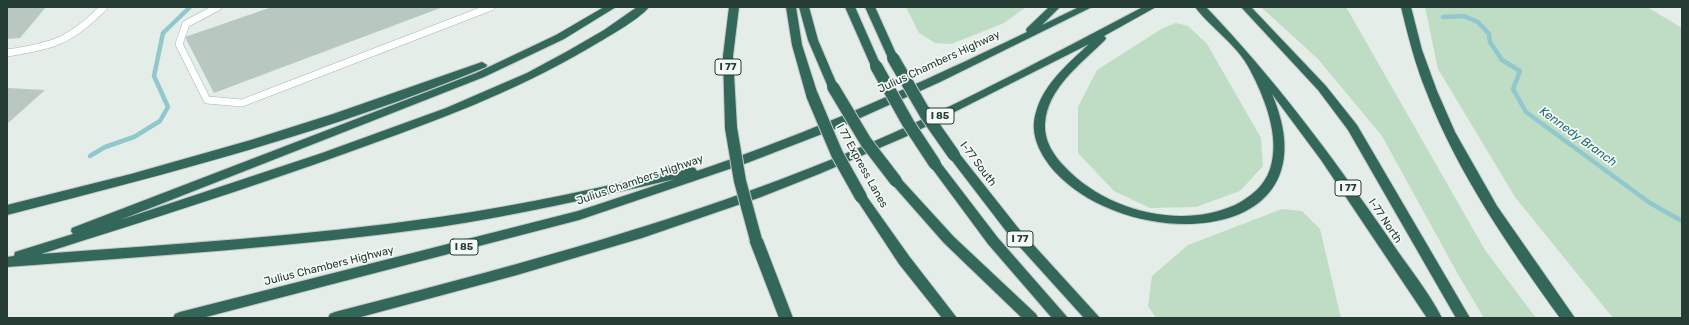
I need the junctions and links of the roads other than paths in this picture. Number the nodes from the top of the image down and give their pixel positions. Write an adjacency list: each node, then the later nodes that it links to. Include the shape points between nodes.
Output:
1 (104, 7): 19 (lane, via 88,24 71,36)
2 (218, 7): 3 (lane, via 186,24 179,44 207,100 242,103)
3 (491, 7)
4 (644, 7): 23 (highway, via 553,64 452,110 218,193)
5 (734, 7): 26 (highway, I 77, bridge, via 728,56 731,128 740,181 756,240)
6 (791, 7): 27 (highway, I 77 Express Lanes, bridge, via 797,46 812,96 837,154 861,197 904,260)
7 (804, 7): 28 (highway, bridge, via 813,40 833,87 866,142 896,181 949,240)
8 (850, 7): 29 (highway, bridge, via 876,66 935,164 993,241)
9 (1055, 7): 18 (highway)
10 (1087, 7): 18 (highway, Julius Chambers Highway / I 85)
11 (1151, 7): 17 (highway, I 85)
12 (1200, 7): 20 (highway, I 77)
13 (1246, 7): 32 (highway, via 1318,83 1353,128)
14 (1406, 7): 33 (highway, via 1425,75 1460,152 1516,246)
15 (607, 10): 22 (highway, via 474,68 370,106 182,164); 23 (highway, via 536,49 449,87)
16 (873, 10): 30 (highway, I-77 South / I 77, bridge, via 893,58 926,115 954,155 1010,227)
17 (1110, 29): 20 (highway, via 1054,87 1043,106 1040,136 1049,156 1065,176 1089,194 1130,212 1170,220 1206,219 1243,207 1267,188 1277,169 1279,144 1274,117); 24 (highway, I 85, via 946,113 862,152 701,214 589,249)
18 (1024, 37): 21 (highway, Julius Chambers Highway / I 85, via 886,103)
19 (7, 54)
20 (1253, 64): 31 (highway, I-77 North / I 77, via 1315,140)
21 (743, 160): 23 (highway, via 538,205 440,222 294,239); 25 (highway, Julius Chambers Highway / I 85, via 579,216)
22 (7, 210)
23 (7, 260)
24 (338, 317)
25 (180, 318)
26 (786, 318)
27 (950, 318)
28 (1032, 318)
29 (1060, 318)
30 (1093, 318)
31 (1434, 318)
32 (1463, 318)
33 (1568, 318)

